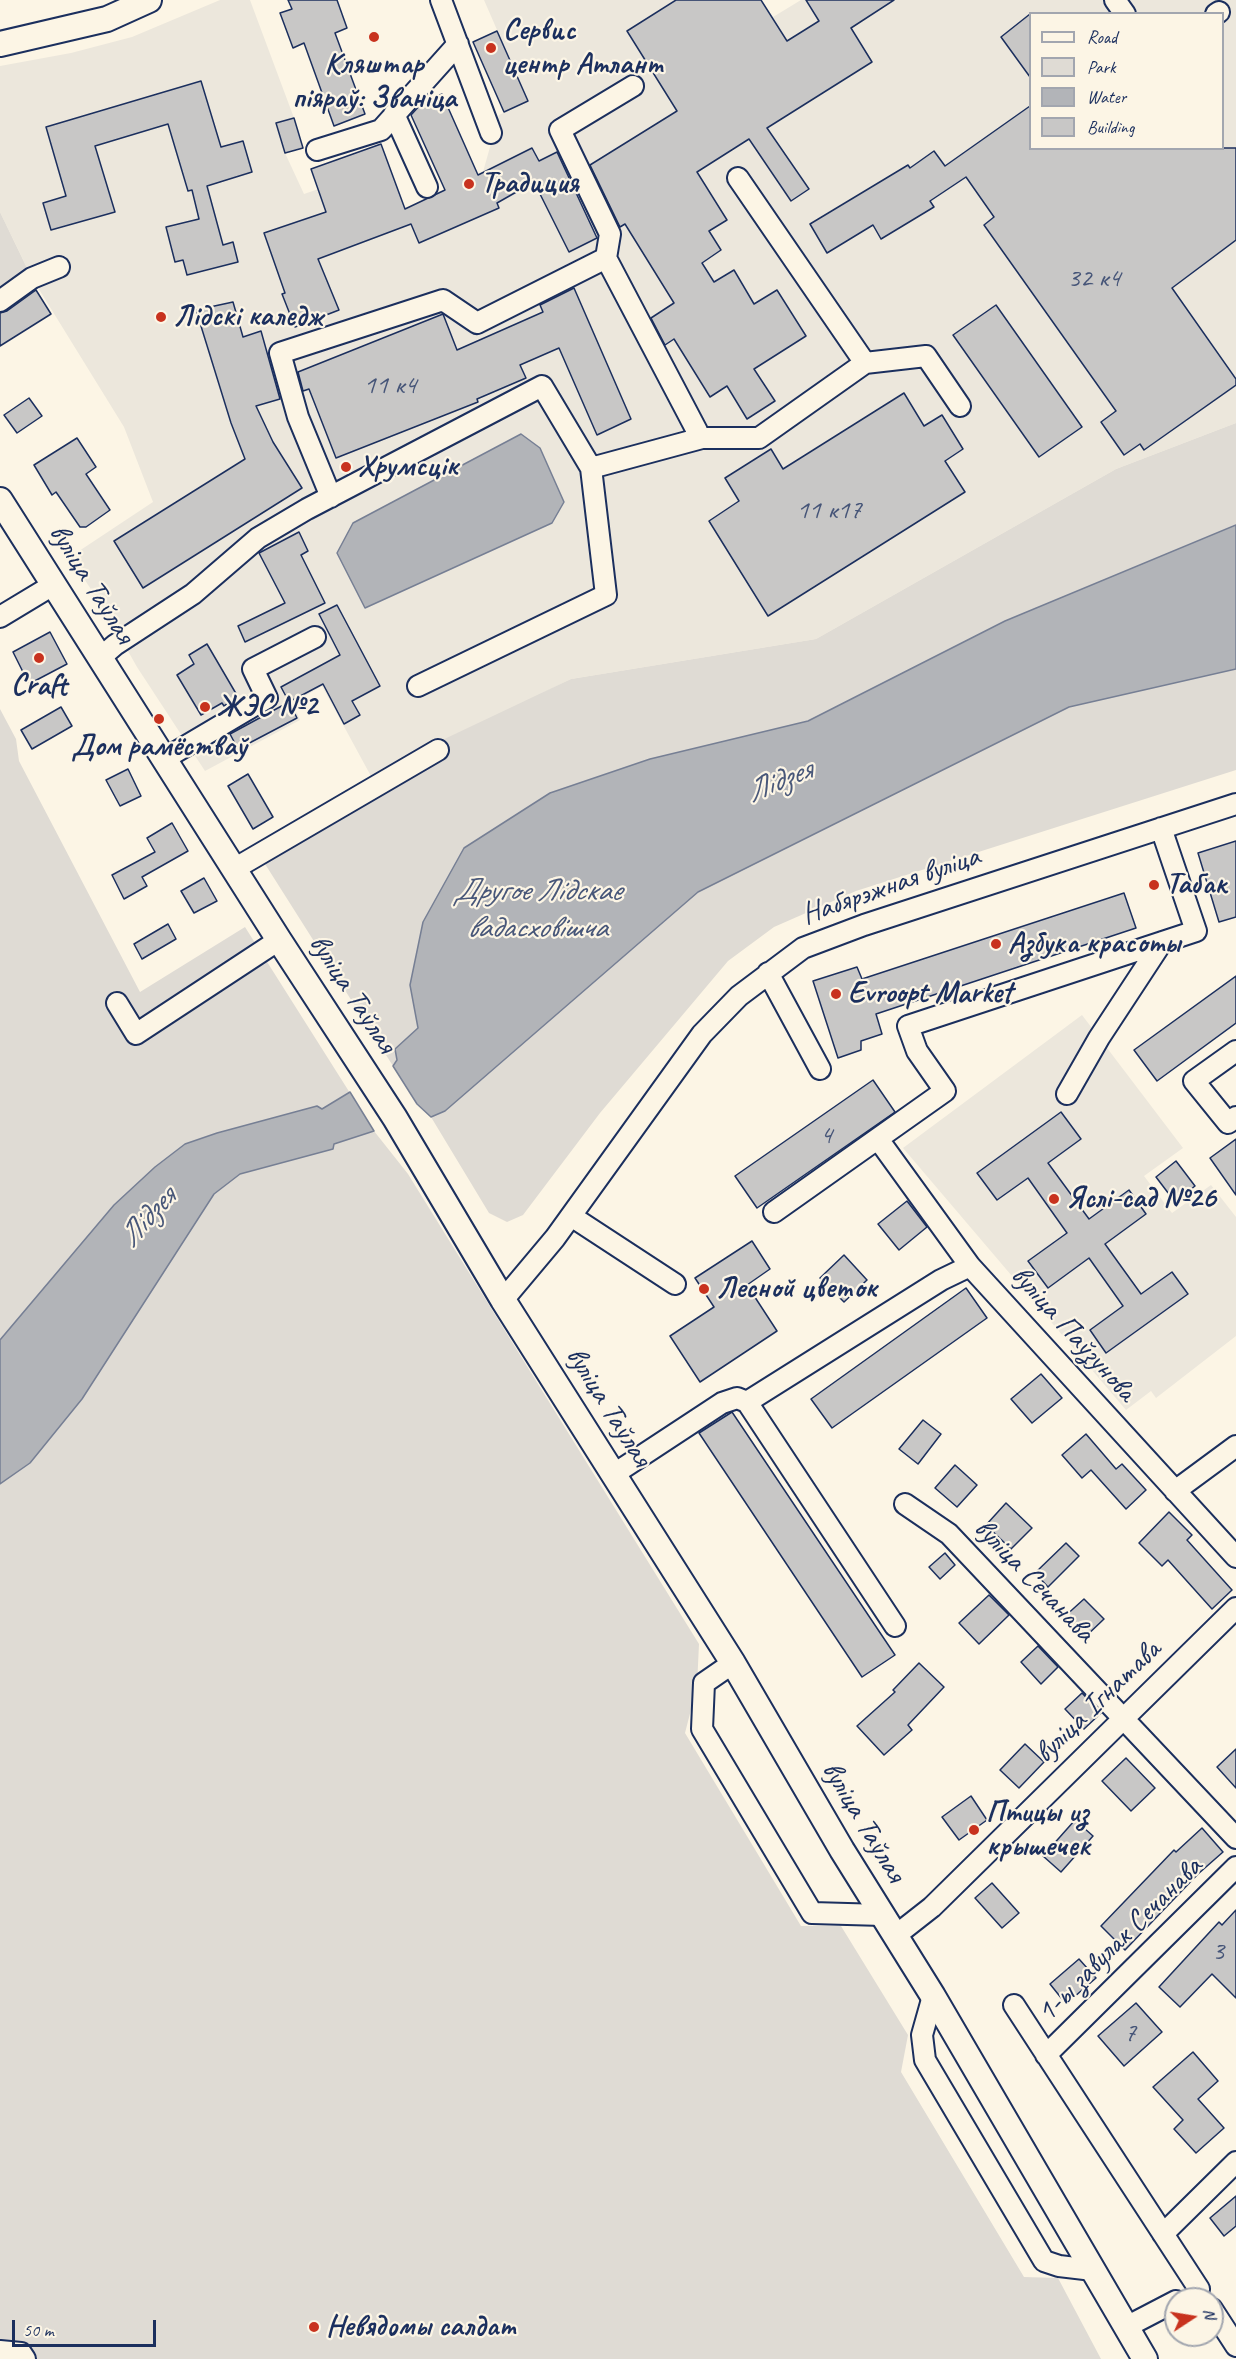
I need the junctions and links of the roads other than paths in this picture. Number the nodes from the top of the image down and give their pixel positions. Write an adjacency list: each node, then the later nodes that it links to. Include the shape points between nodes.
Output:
1 (149, 0): 3 (main road)
2 (441, 0): 5 (street)
3 (104, 10): 4 (main road)
4 (0, 44)
5 (458, 44): 7 (street); 8 (street)
6 (633, 86): 12 (street, via 560,130 610,234)
7 (394, 114): 9 (street, via 381,130); 11 (street)
8 (491, 133)
9 (317, 150)
10 (738, 178): 15 (street)
11 (427, 187)
12 (606, 258): 17 (street); 19 (street, via 477,323 443,300 280,353 298,417)
13 (58, 267): 14 (street, via 32,278)
14 (0, 301)
15 (865, 363): 16 (street, via 926,356); 18 (street, via 759,438 702,438)
16 (960, 406)
17 (697, 431)
18 (591, 468): 19 (street, via 542,386); 25 (street, via 606,595)
19 (331, 496): 24 (street, via 258,538 193,594)
20 (0, 500): 21 (main road, вуліца Таўлая)
21 (53, 585): 22 (street); 24 (main road, вуліца Таўлая)
22 (0, 617)
23 (315, 637): 27 (street, via 253,669 267,698)
24 (100, 658): 27 (main road, вуліца Таўлая)
25 (418, 686)
26 (438, 750): 30 (street)
27 (164, 759): 30 (main road, вуліца Таўлая)
28 (1236, 804): 29 (street, Набярэжная вуліца)
29 (1161, 828): 32 (street, via 1196,931); 33 (street, Набярэжная вуліца, via 834,935 803,948)
30 (234, 869): 31 (main road, вуліца Таўлая)
31 (279, 940): 34 (street, via 136,1034); 44 (main road, вуліца Таўлая, via 395,1118)
32 (1162, 942): 37 (street); 39 (street, via 908,1026 917,1052 945,1091)
33 (768, 973): 36 (street); 41 (street, Набярэжная вуліца, via 702,1034)
34 (117, 1003)
35 (1236, 1051): 38 (street, via 1194,1081 1228,1123)
36 (820, 1069)
37 (1067, 1094)
38 (1236, 1117)
39 (878, 1139): 40 (street); 42 (street, вуліца Паўзунова)
40 (774, 1212)
41 (571, 1216): 43 (street); 44 (street, Набярэжная вуліца)
42 (970, 1266): 45 (street, via 941,1280); 48 (street, вуліца Паўзунова)
43 (675, 1284)
44 (503, 1300): 47 (main road, вуліца Таўлая)
45 (747, 1402): 47 (street, via 737,1398 722,1403); 52 (street)
46 (1236, 1446): 48 (street)
47 (614, 1474): 53 (main road, вуліца Таўлая)
48 (1175, 1491): 50 (street, вуліца Паўзунова)
49 (905, 1504): 54 (street, вуліца Сечанава, via 949,1534)
50 (1236, 1557)
51 (1236, 1608): 54 (street, вуліца Ігнатава)
52 (895, 1626)
53 (733, 1663): 57 (main road, вуліца Таўлая); 57 (street, via 704,1683 702,1729 812,1913)
54 (1124, 1719): 55 (street, вуліца Сечанава); 57 (street, вуліца Ігнатава, via 932,1907)
55 (1236, 1838)
56 (1236, 1867): 60 (street, 1-ы завулак Сечанава)
57 (889, 1926): 58 (main road, вуліца Таўлая)
58 (933, 1996): 63 (main road, вуліца Таўлая); 63 (street, via 922,2035 925,2060 1044,2261)
59 (1014, 2006): 60 (street)
60 (1046, 2055): 62 (street)
61 (1236, 2162): 62 (street)
62 (1163, 2234): 64 (street)
63 (1093, 2270): 66 (main road, вуліца Таўлая)
64 (1197, 2287)
65 (1164, 2307): 66 (street)
66 (1128, 2326): 71 (main road, вуліца Таўлая)
67 (1224, 2328): 68 (street)
68 (1236, 2346)
69 (0, 2351): 70 (street, via 21,2353)
70 (25, 2359)
71 (1145, 2359)

